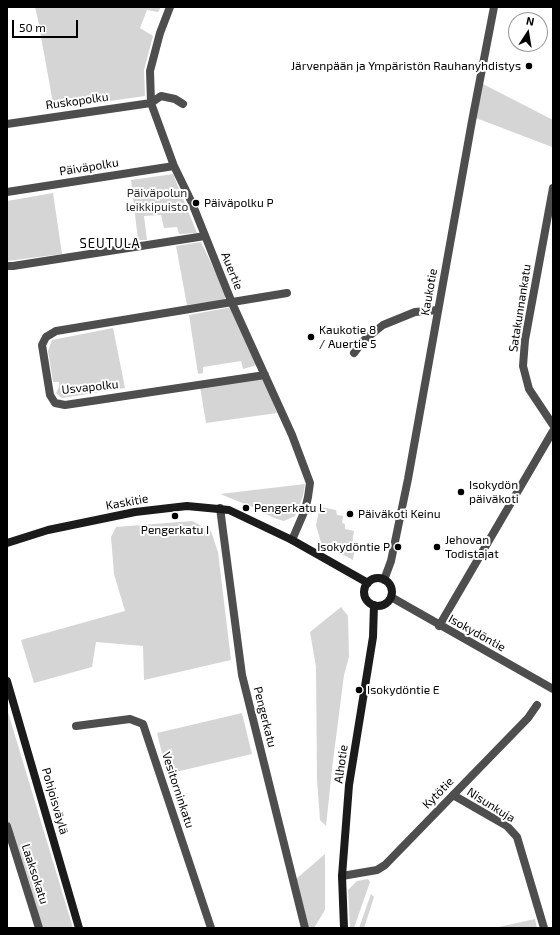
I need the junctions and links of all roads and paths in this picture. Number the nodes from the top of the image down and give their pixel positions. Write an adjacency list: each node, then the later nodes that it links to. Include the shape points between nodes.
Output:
1 (170, 7): 3 (street, Auertie, via 150,71)
2 (494, 7): 13 (street, Kaukotie)
3 (151, 103): 4 (street, Ruskopolku, via 161,96 175,98); 5 (street, Ruskopolku); 6 (street, Auertie)
4 (183, 104)
5 (7, 124)
6 (174, 166): 8 (street, Päiväpolku); 9 (street, Auertie)
7 (553, 188): 16 (street, Satakunnankatu, via 525,340 523,366 533,397)
8 (7, 192)
9 (205, 236): 10 (street); 12 (street, Auertie)
10 (7, 266)
11 (287, 293): 12 (street)
12 (232, 303): 15 (street, Auertie); 15 (street, Usvapolku, via 56,331 46,337 42,345 50,395 55,403 65,405)
13 (438, 310): 14 (street, via 415,312 384,325 363,341); 21 (street, Kaukotie, via 408,479 391,561)
14 (354, 353)
15 (265, 375): 19 (street, Auertie, via 310,483 305,510)
16 (553, 425)
17 (553, 432): 25 (street)
18 (220, 508): 19 (street, Kaskitie); 20 (street, Kaskitie, via 187,506 135,512 48,530); 36 (street, Pengerkatu, via 242,675)
19 (292, 540): 22 (street)
20 (7, 542)
21 (384, 580): 22 (street, via 377,579); 23 (street, via 391,586)
22 (368, 583): 24 (street, via 365,596)
23 (391, 597): 24 (street, via 384,605); 25 (street, Isokydöntie)
24 (374, 605): 32 (street, Alhotie, via 373,637 349,785)
25 (439, 626): 27 (street, Isokydöntie)
26 (7, 681): 34 (street, Pohjoisväylä)
27 (553, 689)
28 (537, 705): 30 (street, Kytötie, via 528,718)
29 (76, 726): 35 (street, Vesitorninkatu, via 130,719 143,724)
30 (453, 795): 32 (street, Kytötie, via 377,870); 38 (street, Nisunkuja, via 507,826 517,837)
31 (7, 826): 33 (street, Laaksokatu)
32 (342, 876): 37 (street, Alhotie)
33 (40, 928)
34 (79, 928)
35 (211, 928)
36 (305, 928)
37 (344, 928)
38 (544, 928)

